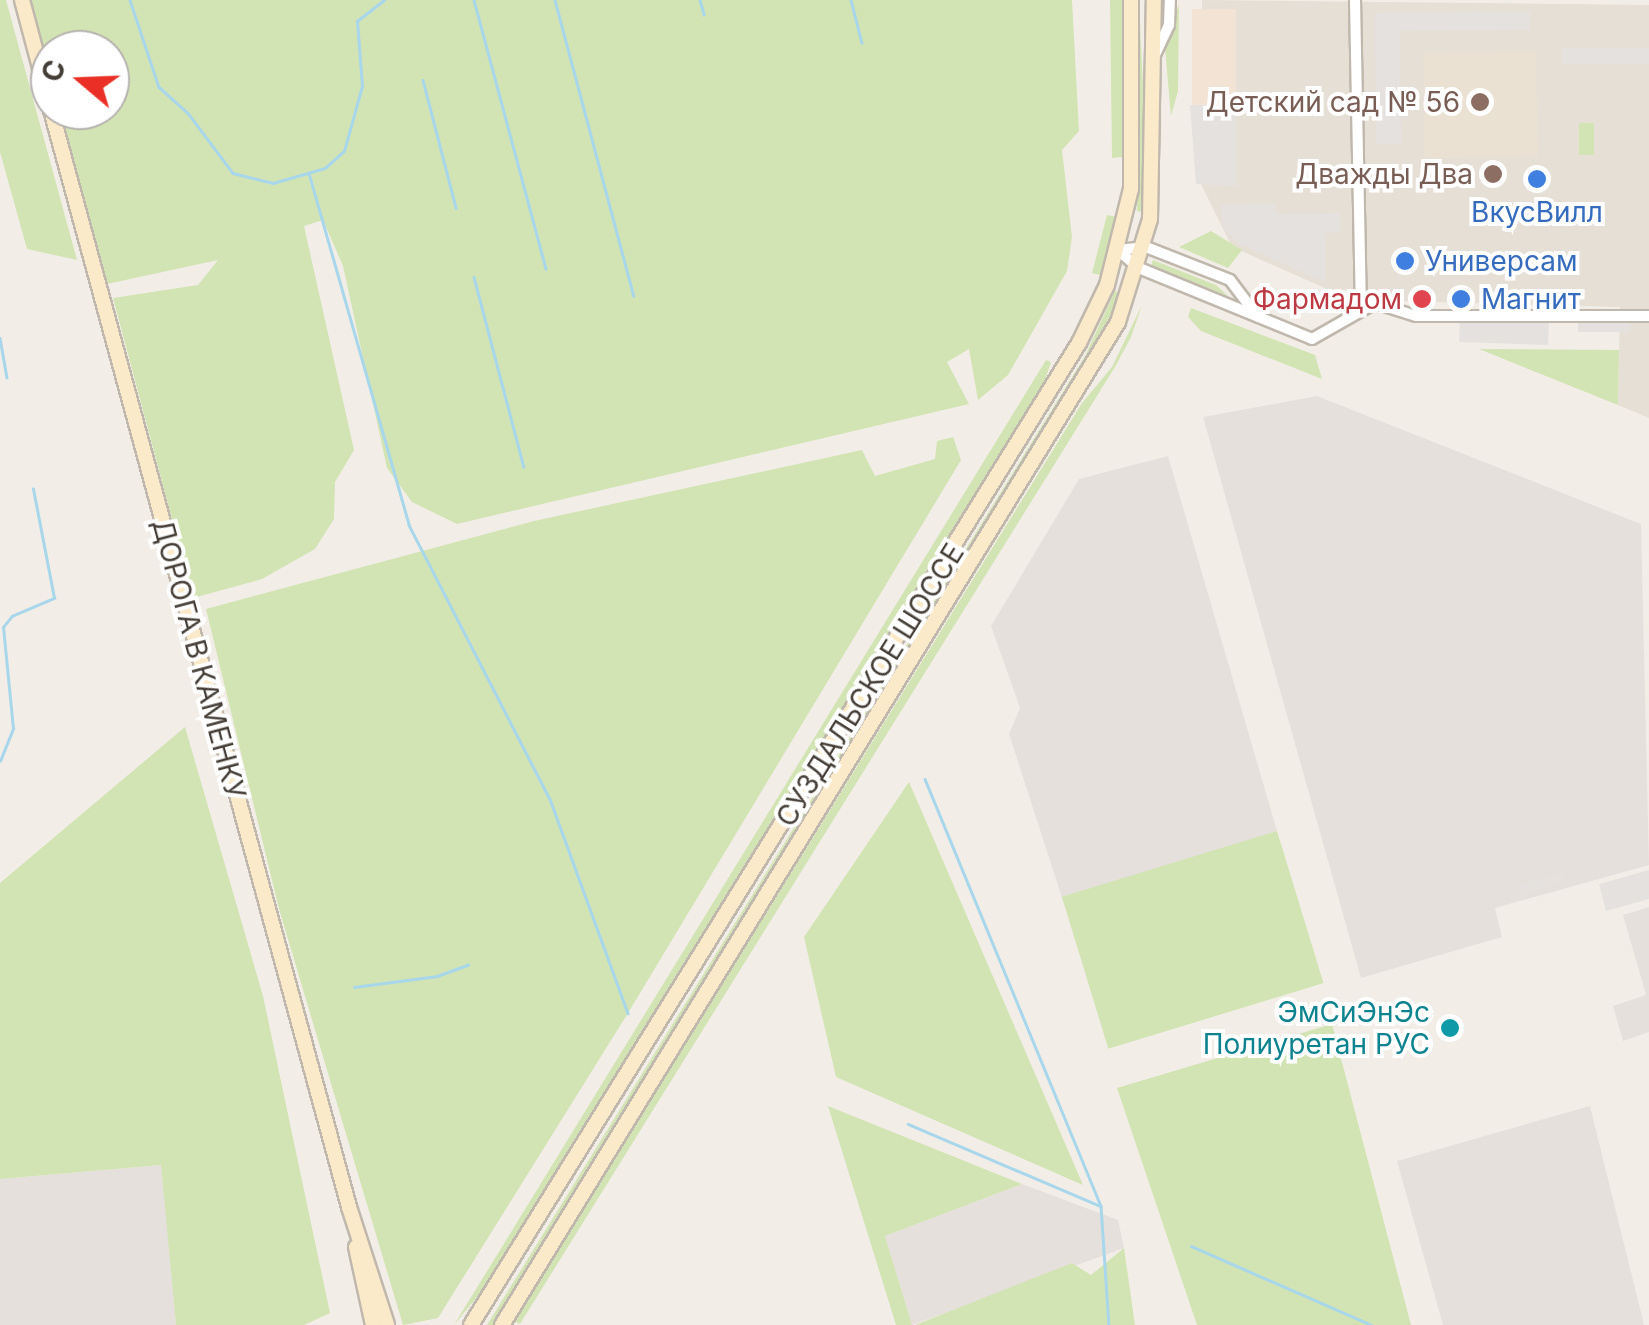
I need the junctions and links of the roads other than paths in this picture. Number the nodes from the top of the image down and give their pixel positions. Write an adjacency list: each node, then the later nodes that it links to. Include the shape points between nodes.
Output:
1 (22, 0): 6 (main road, ДОРОГА В КАМЕНКУ)
2 (1131, 0): 10 (main road, СУЗДАЛЬСКОЕ ШОССЕ, via 1133,167)
3 (1154, 0): 7 (main road, СУЗДАЛЬСКОЕ ШОССЕ)
4 (1170, 0): 7 (street, via 1169,25)
5 (1355, 0): 12 (street)
6 (30, 30)
7 (1154, 58): 9 (main road, СУЗДАЛЬСКОЕ ШОССЕ, via 1156,137)
8 (57, 130): 15 (main road, ДОРОГА В КАМЕНКУ)
9 (1146, 247): 10 (street); 11 (main road, СУЗДАЛЬСКОЕ ШОССЕ); 14 (street, via 1230,280)
10 (1118, 250): 11 (street); 18 (main road, СУЗДАЛЬСКОЕ ШОССЕ, via 1093,315 1038,415)
11 (1140, 268): 14 (street); 19 (main road, СУЗДАЛЬСКОЕ ШОССЕ, via 1101,353)
12 (1362, 310): 13 (street, via 1375,303 1416,316); 14 (street, via 1312,339)
13 (1649, 316)
14 (1258, 318)
15 (349, 1206): 16 (main road, ДОРОГА В КАМЕНКУ); 17 (main road, ДОРОГА В КАМЕНКУ)
16 (373, 1325)
17 (388, 1325)
18 (470, 1325)
19 (502, 1325)

